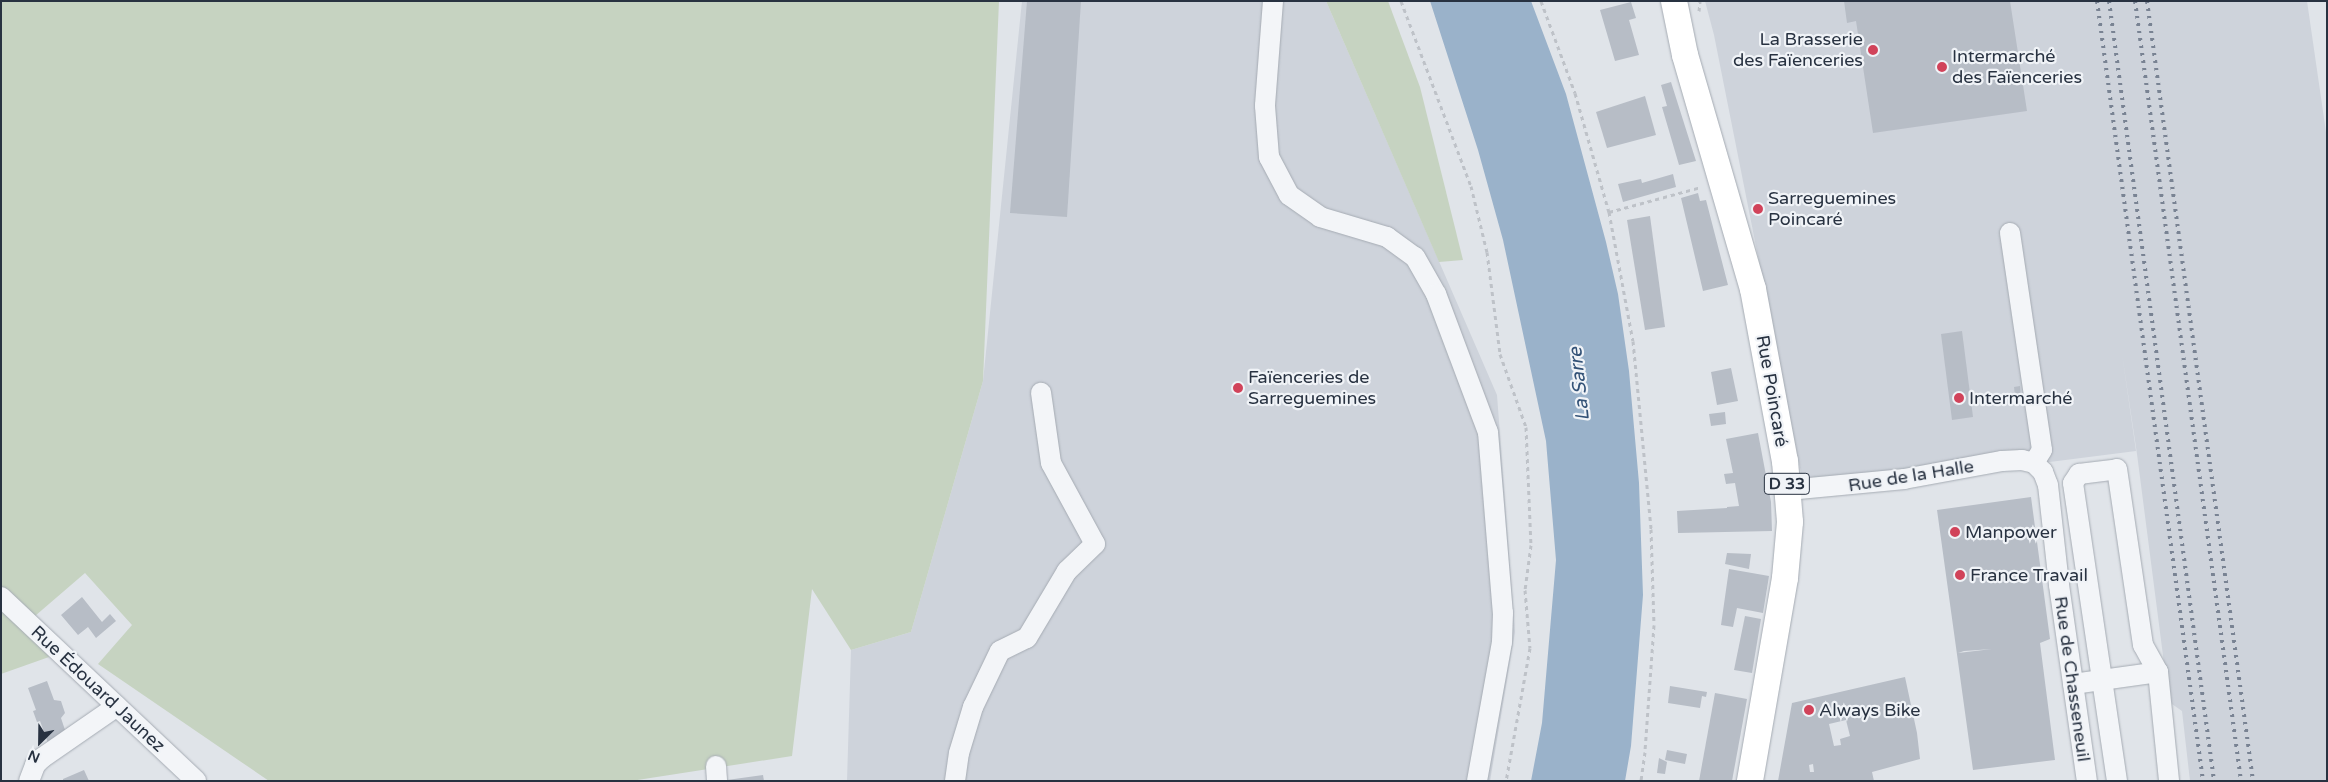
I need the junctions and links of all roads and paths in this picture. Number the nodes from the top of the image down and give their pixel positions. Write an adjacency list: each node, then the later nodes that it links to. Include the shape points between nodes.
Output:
1 (1273, 1): 23 (street, via 1264,106 1269,157 1289,195 1320,217 1387,237 1415,257 1436,294 1488,432 1503,613)
2 (1401, 1): 24 (path, via 1471,186 1487,252 1500,354 1526,427 1531,545 1525,590 1530,648)
3 (1541, 1): 8 (path, via 1575,93)
4 (1666, 1): 6 (main road, Rue Poincaré / D 33)
5 (1674, 1): 6 (main road, Rue Poincaré / D 33)
6 (1681, 40): 7 (main road, Rue Poincaré / D 33)
7 (1723, 182): 8 (path); 14 (main road, Rue Poincaré / D 33, via 1753,289)
8 (1609, 212): 25 (path, via 1633,341 1652,529 1654,625)
9 (2010, 233): 11 (street, via 2042,450)
10 (1041, 393): 22 (street, via 1051,463 1095,544 1067,571 1027,638 1000,651 973,708 959,753)
11 (2034, 463): 13 (street, Rue de Chasseneuil, via 2043,472); 14 (street, Rue de la Halle, via 2002,461 1904,479)
12 (2073, 483): 13 (street); 16 (street, via 2079,474 2116,469 2144,645); 17 (street)
13 (2048, 485): 18 (street, Rue de Chasseneuil)
14 (1788, 490): 26 (main road, Rue Poincaré / D 33, via 1790,522 1785,578)
15 (1, 598): 19 (street, Rue Édouard Jaunez)
16 (2158, 672): 17 (street); 29 (street)
17 (2103, 680): 18 (street); 28 (street)
18 (2073, 684): 27 (street, Rue de Chasseneuil)
19 (117, 706): 20 (street, via 42,758 35,765); 21 (street, Rue Édouard Jaunez)
20 (29, 781)
21 (196, 781)
22 (955, 781)
23 (1477, 781)
24 (1506, 781)
25 (1641, 781)
26 (1750, 781)
27 (2087, 781)
28 (2117, 781)
29 (2169, 781)

